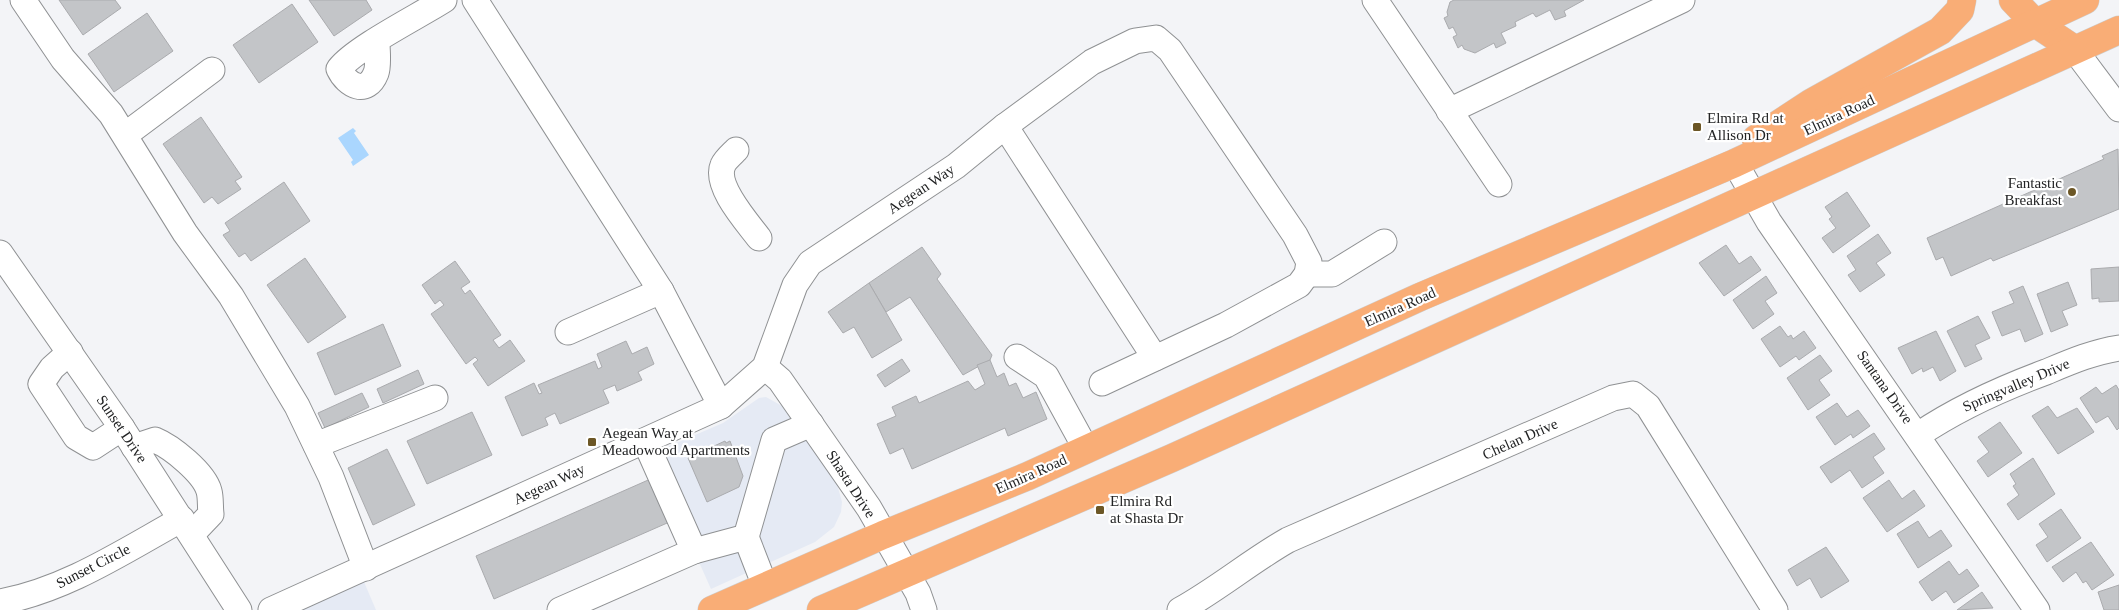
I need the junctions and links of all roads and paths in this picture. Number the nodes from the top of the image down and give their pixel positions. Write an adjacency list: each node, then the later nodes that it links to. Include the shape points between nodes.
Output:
1 (22, 0): 17 (street, via 62,59)
2 (444, 0): 11 (street)
3 (475, 0): 26 (street)
4 (1375, 0): 15 (street)
5 (1682, 0): 15 (street)
6 (1962, 0): 19 (main road, via 1960,10 1940,31 1810,103 1772,127)
7 (2013, 0): 9 (main road)
8 (2085, 0): 9 (main road, Elmira Road)
9 (2046, 12): 12 (main road); 19 (main road, Elmira Road)
10 (2119, 30): 12 (main road)
11 (377, 42)
12 (2074, 49): 14 (street); 21 (main road)
13 (212, 70): 17 (street)
14 (2119, 108)
15 (1449, 111): 20 (street)
16 (1005, 126): 25 (street, Aegean Way, via 1092,62 1135,41 1156,38 1170,50 1294,235 1309,262); 31 (street); 32 (street, Aegean Way, via 956,166 810,263 796,284)
17 (125, 134): 40 (street, via 180,225 231,296 297,406)
18 (736, 150): 22 (street, via 723,165 724,189)
19 (1724, 167): 21 (street, Santana Drive); 41 (main road, Elmira Road, via 1420,297)
20 (1499, 184)
21 (1751, 195): 37 (street, Santana Drive); 47 (main road, via 1384,363)
22 (759, 238)
23 (1384, 242): 25 (street, via 1332,274)
24 (0, 253): 29 (street, Sunset Drive)
25 (1307, 274): 31 (street, via 1299,285 1226,325)
26 (661, 291): 27 (street); 35 (street)
27 (568, 332)
28 (2119, 348): 37 (street, Springvalley Drive, via 2097,352 1969,403)
29 (70, 352): 38 (street, Sunset Drive); 38 (street, via 52,368 41,384 76,438 93,447)
30 (1017, 357): 41 (street, via 1046,376)
31 (1155, 358): 33 (street)
32 (765, 367): 35 (street, Aegean Way); 36 (street, Shasta Drive, via 780,380)
33 (1102, 382)
34 (435, 398): 40 (street)
35 (721, 406): 39 (street, Aegean Way)
36 (811, 424): 43 (street, Shasta Drive, via 866,503); 44 (street, via 774,440)
37 (1918, 435): 59 (street, Santana Drive)
38 (128, 438): 42 (street, Sunset Drive); 42 (street, Sunset Circle, via 155,440 169,446 189,464 208,489 211,514)
39 (645, 441): 45 (street); 46 (street, Aegean Way)
40 (316, 445): 46 (street)
41 (1086, 449): 43 (main road, Elmira Road)
42 (187, 527): 50 (street, Sunset Circle, via 58,585); 51 (street, Sunset Drive)
43 (883, 535): 47 (street, Shasta Drive); 48 (main road, Elmira Road)
44 (746, 537): 45 (street); 48 (street)
45 (694, 551): 53 (street)
46 (366, 568): 49 (street, Aegean Way)
47 (907, 574): 55 (main road); 56 (street, Shasta Drive)
48 (765, 586): 54 (main road, Elmira Road)
49 (319, 600): 52 (street, Aegean Way)
50 (0, 602)
51 (239, 610)
52 (271, 610)
53 (560, 610)
54 (712, 610)
55 (821, 610)
56 (924, 610)
57 (1180, 610): 58 (street, Chelan Drive, via 1288,540 1613,398 1633,394 1648,406)
58 (1775, 610)
59 (2037, 610)

